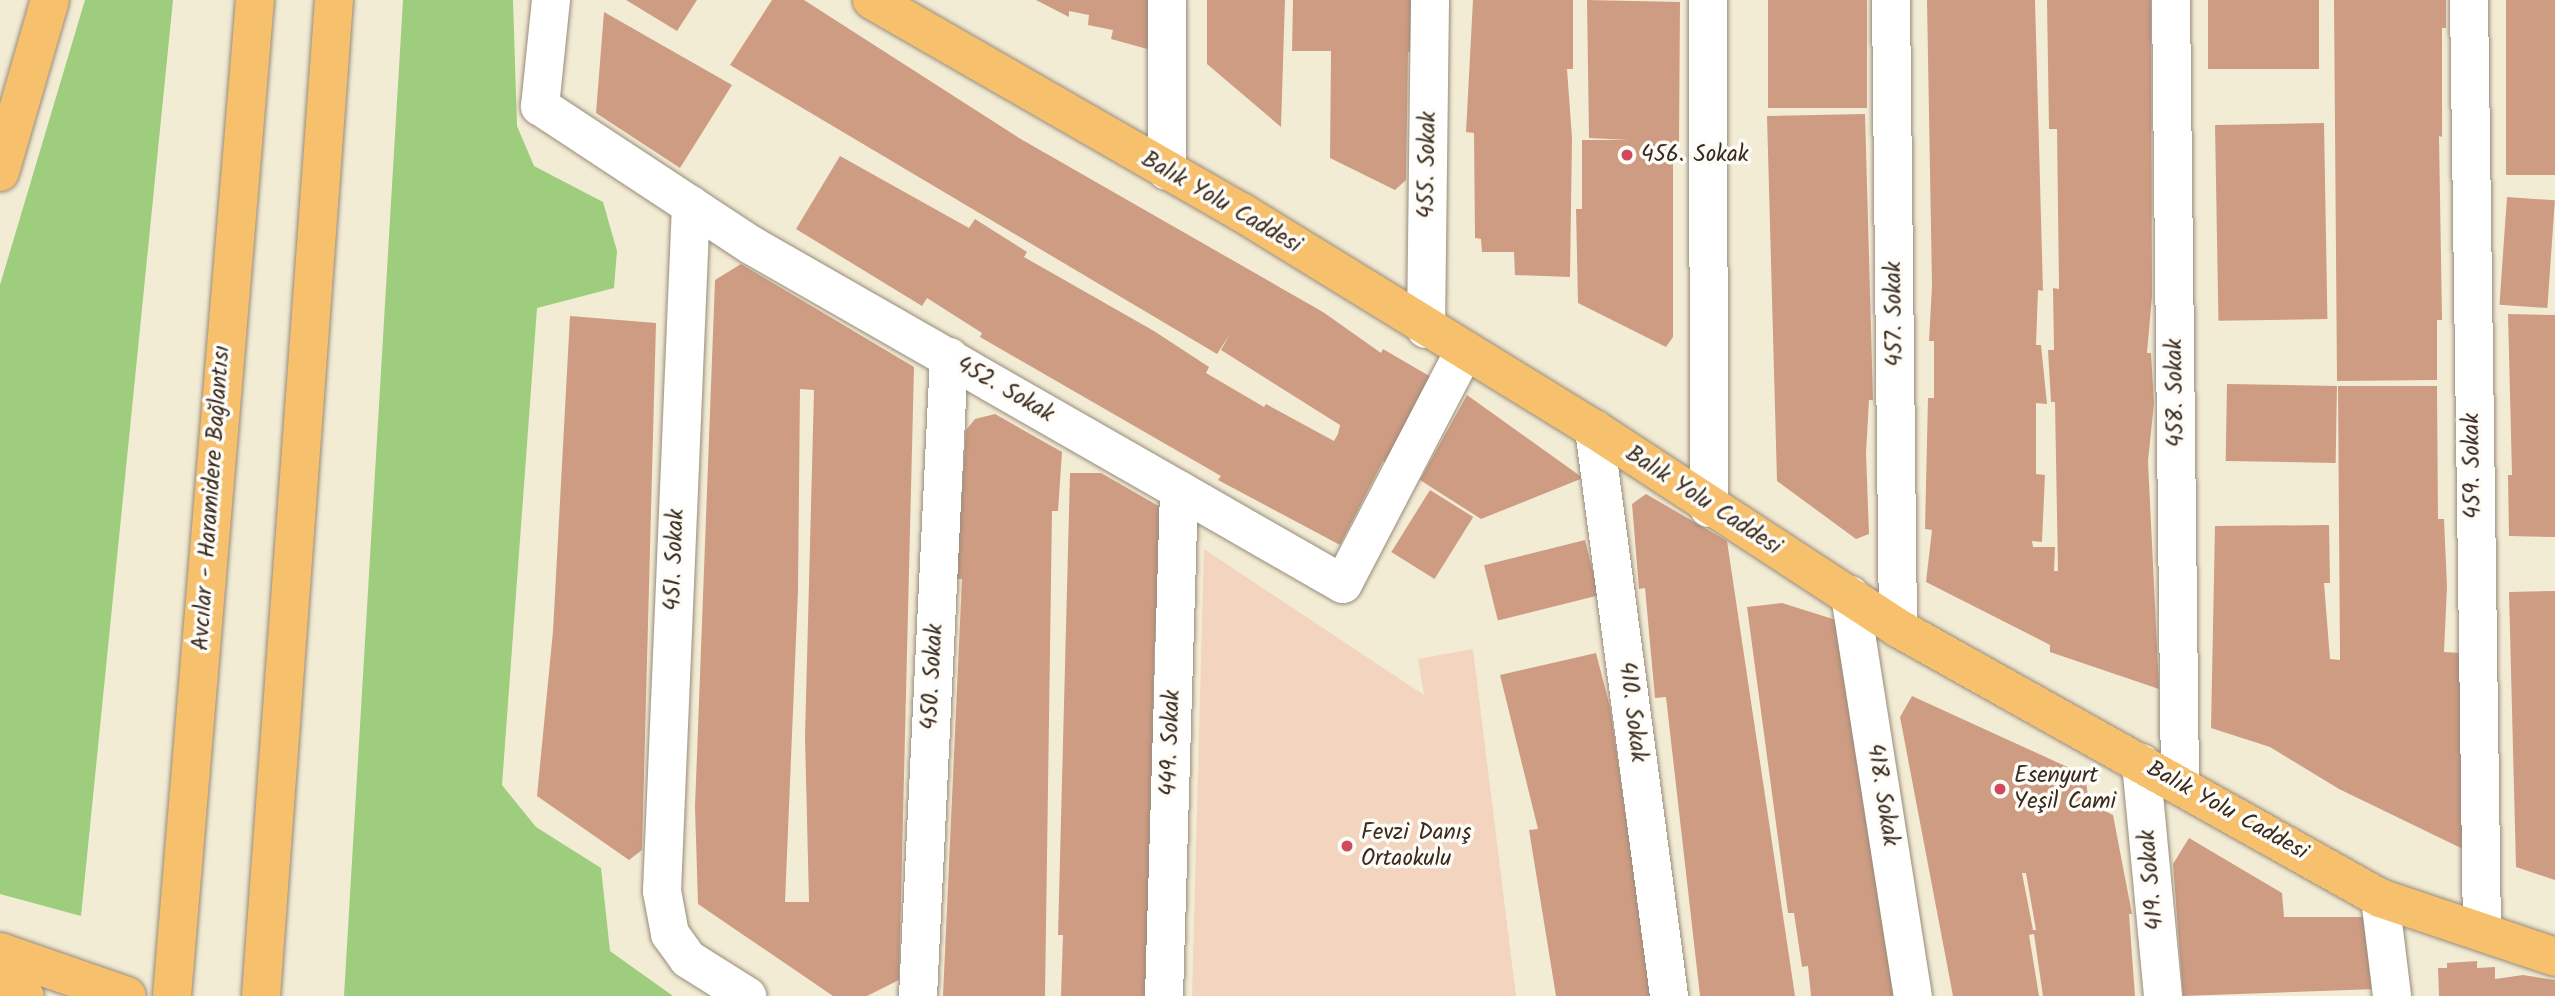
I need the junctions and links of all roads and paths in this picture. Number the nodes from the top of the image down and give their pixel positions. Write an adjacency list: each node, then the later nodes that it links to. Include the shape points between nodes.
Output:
1 (50, 0): 12 (main road)
2 (255, 0): 32 (main road, Avcılar - Haramidere Bağlantısı)
3 (334, 0): 33 (main road)
4 (551, 0): 14 (street, 452. Sokak, via 540,106)
5 (1167, 0): 13 (street)
6 (1430, 0): 15 (street, 455. Sokak)
7 (1708, 0): 20 (street)
8 (1891, 0): 22 (street, 457. Sokak)
9 (2171, 0): 24 (street, 458. Sokak)
10 (2469, 0): 26 (street, 459. Sokak)
11 (881, 2): 13 (main road, Balık Yolu Caddesi)
12 (0, 172)
13 (1167, 172): 15 (main road, Balık Yolu Caddesi, via 1241,212)
14 (691, 205): 17 (street, 452. Sokak, via 751,245); 34 (street, 451. Sokak, via 665,914 670,934 688,959)
15 (1426, 329): 16 (main road, Balık Yolu Caddesi)
16 (1464, 352): 18 (main road, Balık Yolu Caddesi); 19 (street, 452. Sokak, via 1343,584)
17 (948, 358): 19 (street, 452. Sokak); 35 (street, 450. Sokak)
18 (1594, 429): 20 (main road, Balık Yolu Caddesi); 37 (street, 410. Sokak)
19 (1179, 489): 36 (street, 449. Sokak)
20 (1709, 508): 21 (main road, Balık Yolu Caddesi)
21 (1850, 595): 22 (main road, Balık Yolu Caddesi); 38 (street, 418. Sokak)
22 (1898, 628): 23 (main road, Balık Yolu Caddesi)
23 (2141, 763): 24 (main road, Balık Yolu Caddesi); 39 (street, 419. Sokak)
24 (2180, 785): 25 (main road, Balık Yolu Caddesi)
25 (2380, 898): 26 (main road, Balık Yolu Caddesi); 40 (street)
26 (2482, 932): 28 (main road, Balık Yolu Caddesi)
27 (0, 951): 31 (main road)
28 (2555, 957)
29 (0, 988): 30 (main road)
30 (25, 996)
31 (127, 996)
32 (172, 996)
33 (261, 996)
34 (747, 996)
35 (918, 996)
36 (1164, 996)
37 (1669, 996)
38 (1913, 996)
39 (2163, 996)
40 (2392, 996)

